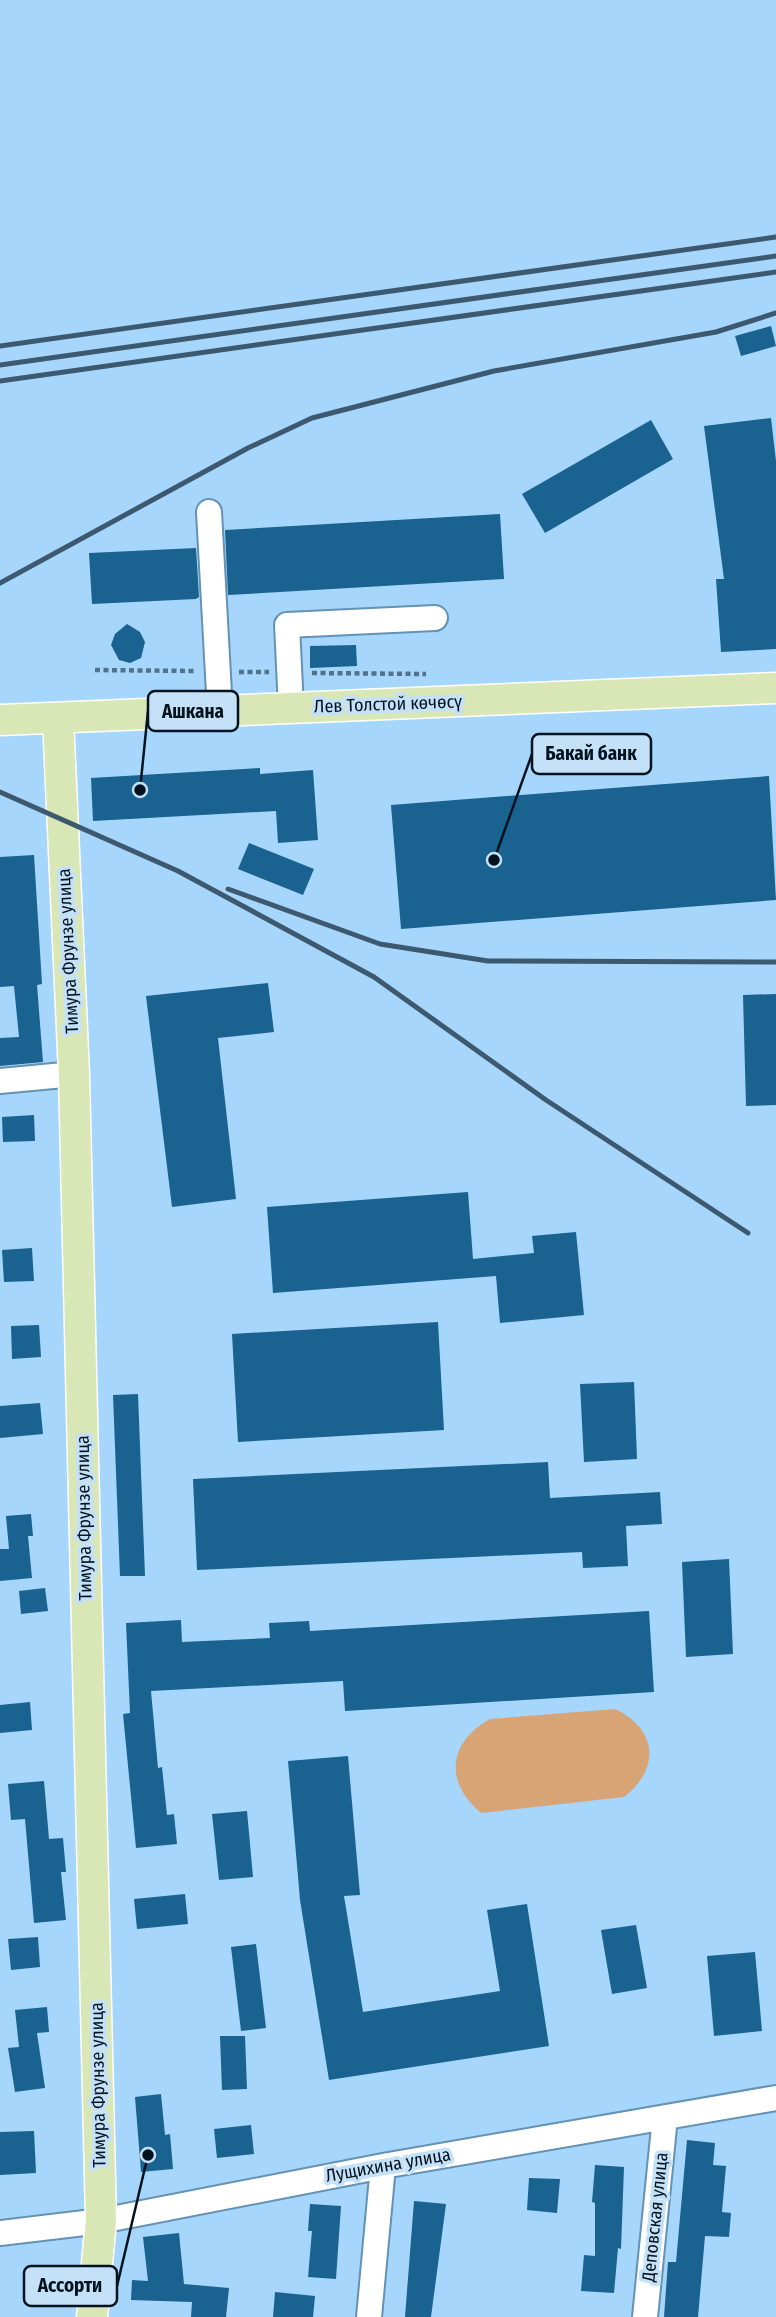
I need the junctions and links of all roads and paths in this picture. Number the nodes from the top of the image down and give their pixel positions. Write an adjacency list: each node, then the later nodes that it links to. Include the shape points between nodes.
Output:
1 (209, 512): 4 (street)
2 (435, 618): 5 (street, via 287,625)
3 (94, 670): 4 (path)
4 (217, 671): 5 (path); 9 (street)
5 (289, 672): 6 (path); 8 (street)
6 (437, 674)
7 (776, 688): 8 (main road, Лев Толстой көчөсү)
8 (291, 708): 9 (main road, Лев Толстой көчөсү)
9 (219, 711): 10 (main road, Лев Толстой көчөсү)
10 (58, 718): 11 (main road, Лев Толстой көчөсү); 12 (main road, Тимура Фрунзе улица)
11 (0, 720)
12 (74, 1074): 13 (street); 17 (main road, Тимура Фрунзе улица)
13 (0, 1081)
14 (776, 2098): 15 (street, Лущихина улица)
15 (666, 2117): 16 (street, Лущихина улица); 21 (street, Деповская улица)
16 (383, 2165): 17 (street, Лущихина улица); 20 (street)
17 (101, 2221): 18 (street, Лущихина улица); 19 (main road, Тимура Фрунзе улица)
18 (0, 2234)
19 (92, 2317)
20 (369, 2317)
21 (645, 2317)

